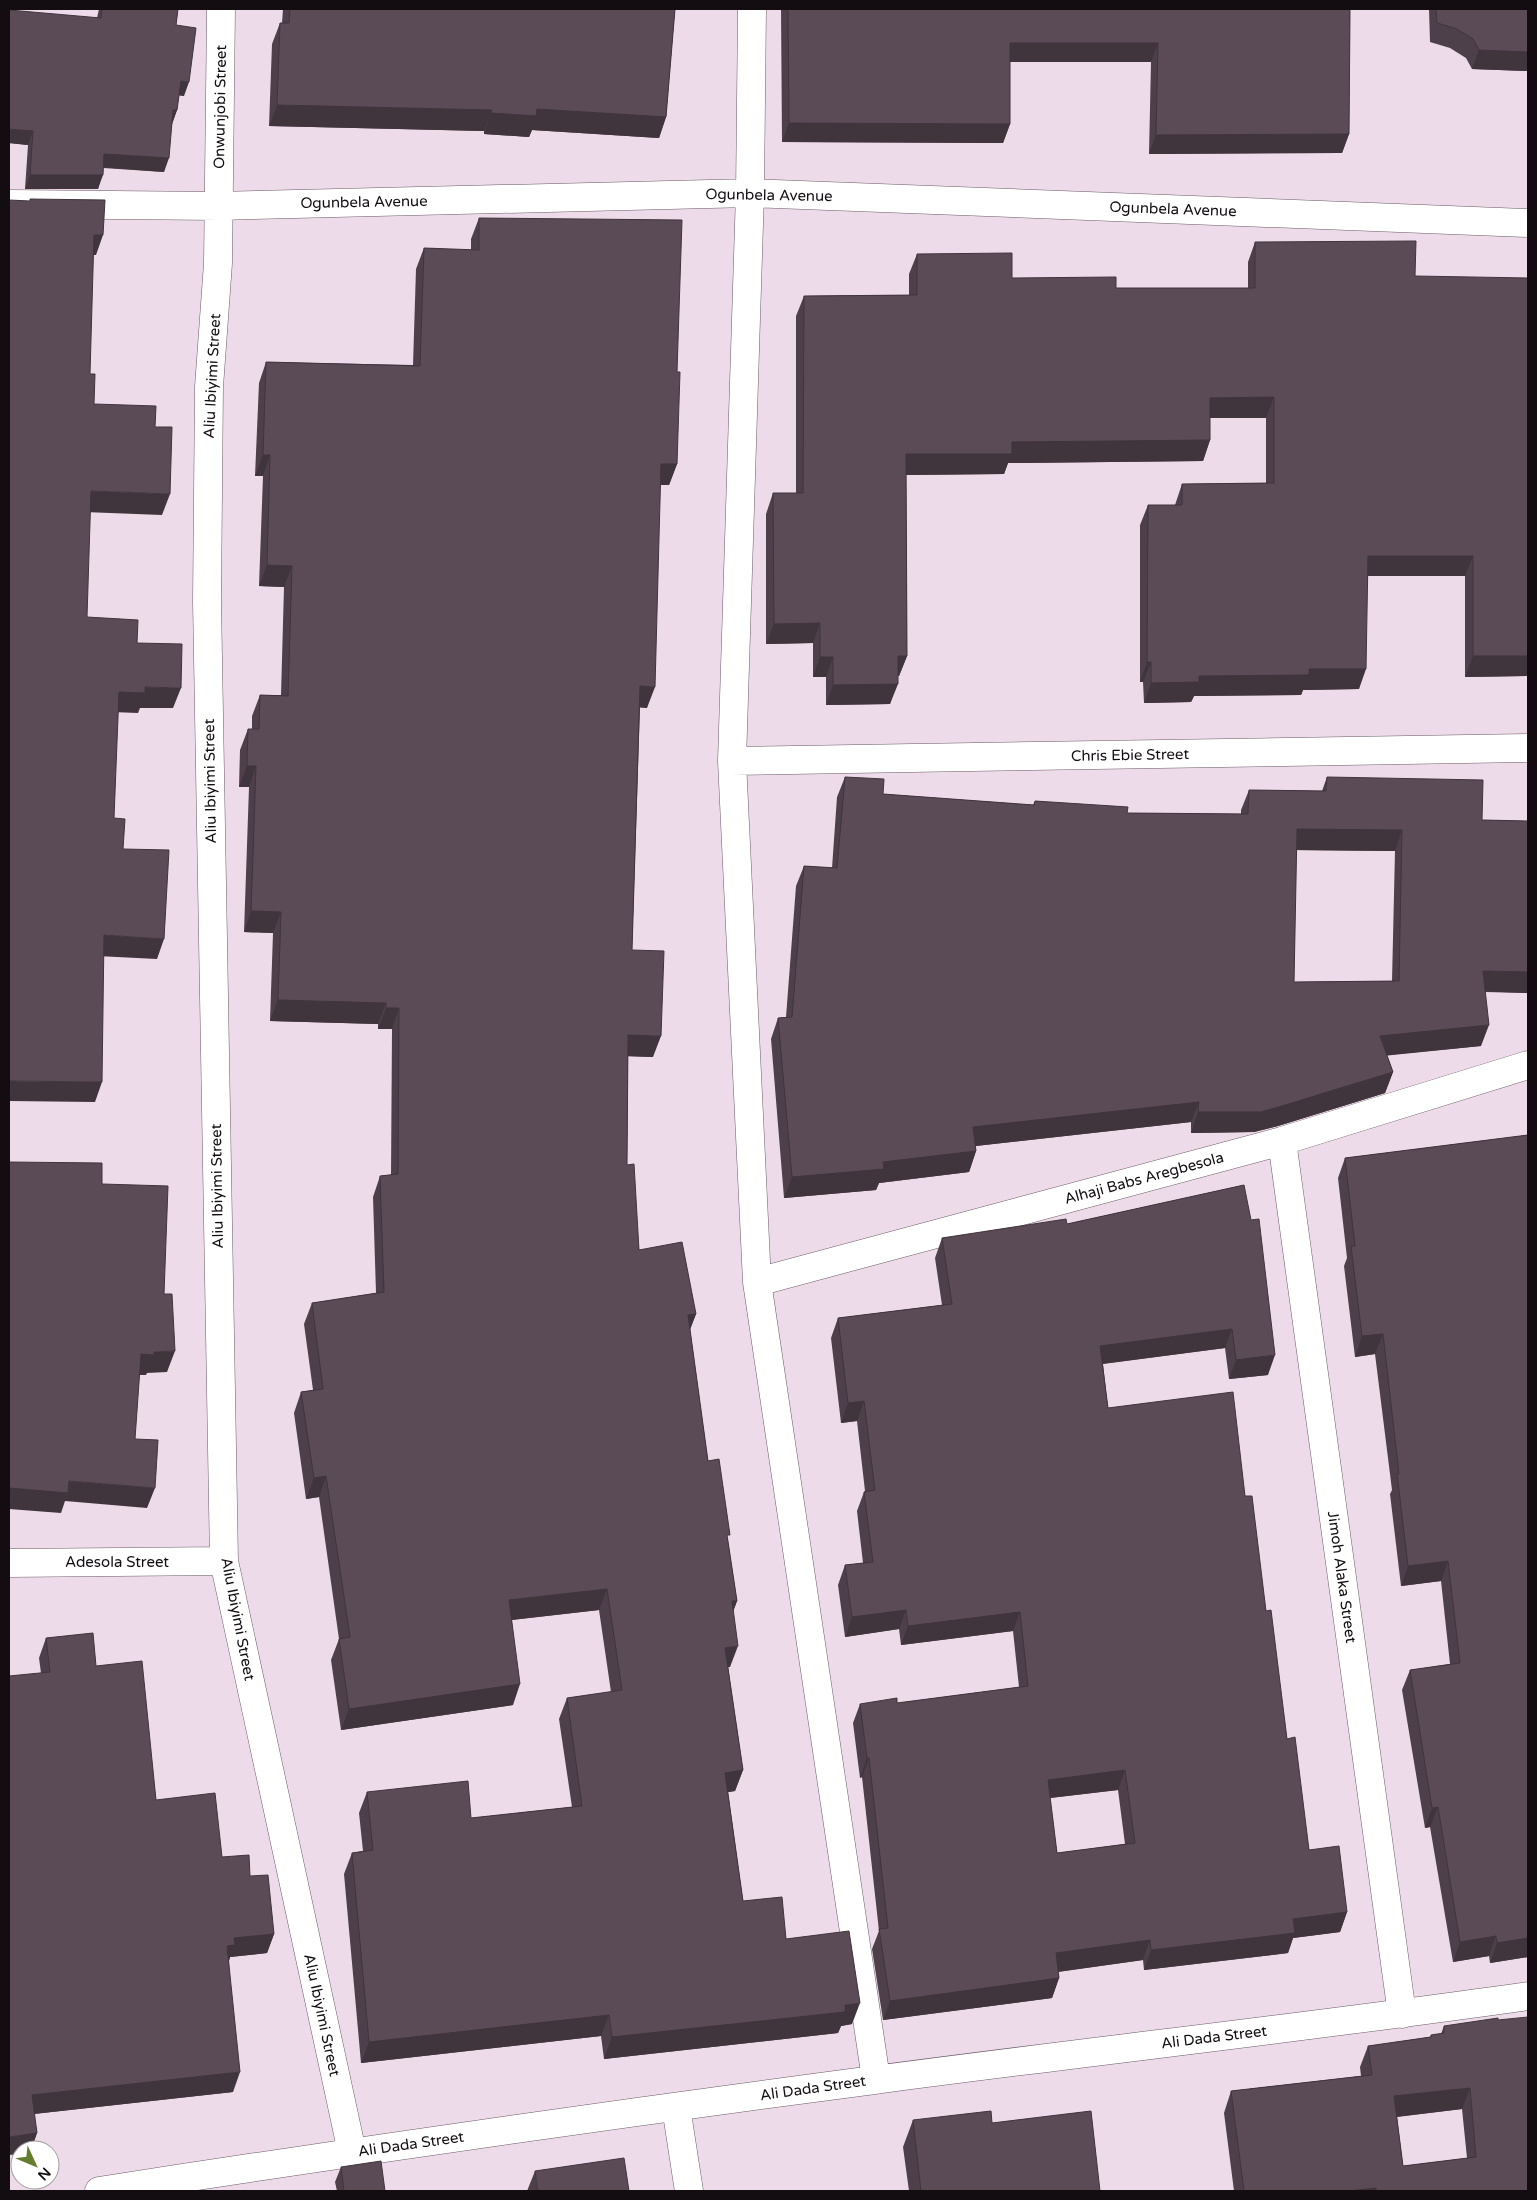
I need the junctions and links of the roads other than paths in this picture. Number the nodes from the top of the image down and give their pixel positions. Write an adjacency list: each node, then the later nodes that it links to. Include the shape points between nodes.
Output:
1 (221, 9): 5 (street, Onwunjobi Street)
2 (752, 9): 3 (street)
3 (750, 193): 5 (street, Ogunbela Avenue); 6 (street, Ogunbela Avenue); 8 (street)
4 (9, 204): 5 (street, Ogunbela Avenue)
5 (218, 206): 12 (street, Aliu Ibiyimi Street, via 218,263 209,387 207,601)
6 (1528, 223)
7 (1528, 748): 8 (street, Chris Ebie Street)
8 (732, 761): 11 (street)
9 (1528, 1065): 10 (street, Alhaji Babs Aregbesola)
10 (1282, 1141): 11 (street, Alhaji Babs Aregbesola); 15 (street, Jimoh Alaka Street)
11 (757, 1282): 16 (street)
12 (224, 1561): 13 (street, Adesola Street); 18 (street, Aliu Ibiyimi Street)
13 (9, 1563)
14 (1528, 1996): 15 (street, Ali Dada Street)
15 (1402, 2014): 16 (street, Ali Dada Street)
16 (876, 2079): 17 (street, Ali Dada Street)
17 (676, 2107): 18 (street, Ali Dada Street); 20 (street)
18 (352, 2152): 19 (street, Ali Dada Street)
19 (98, 2191)
20 (689, 2191)

